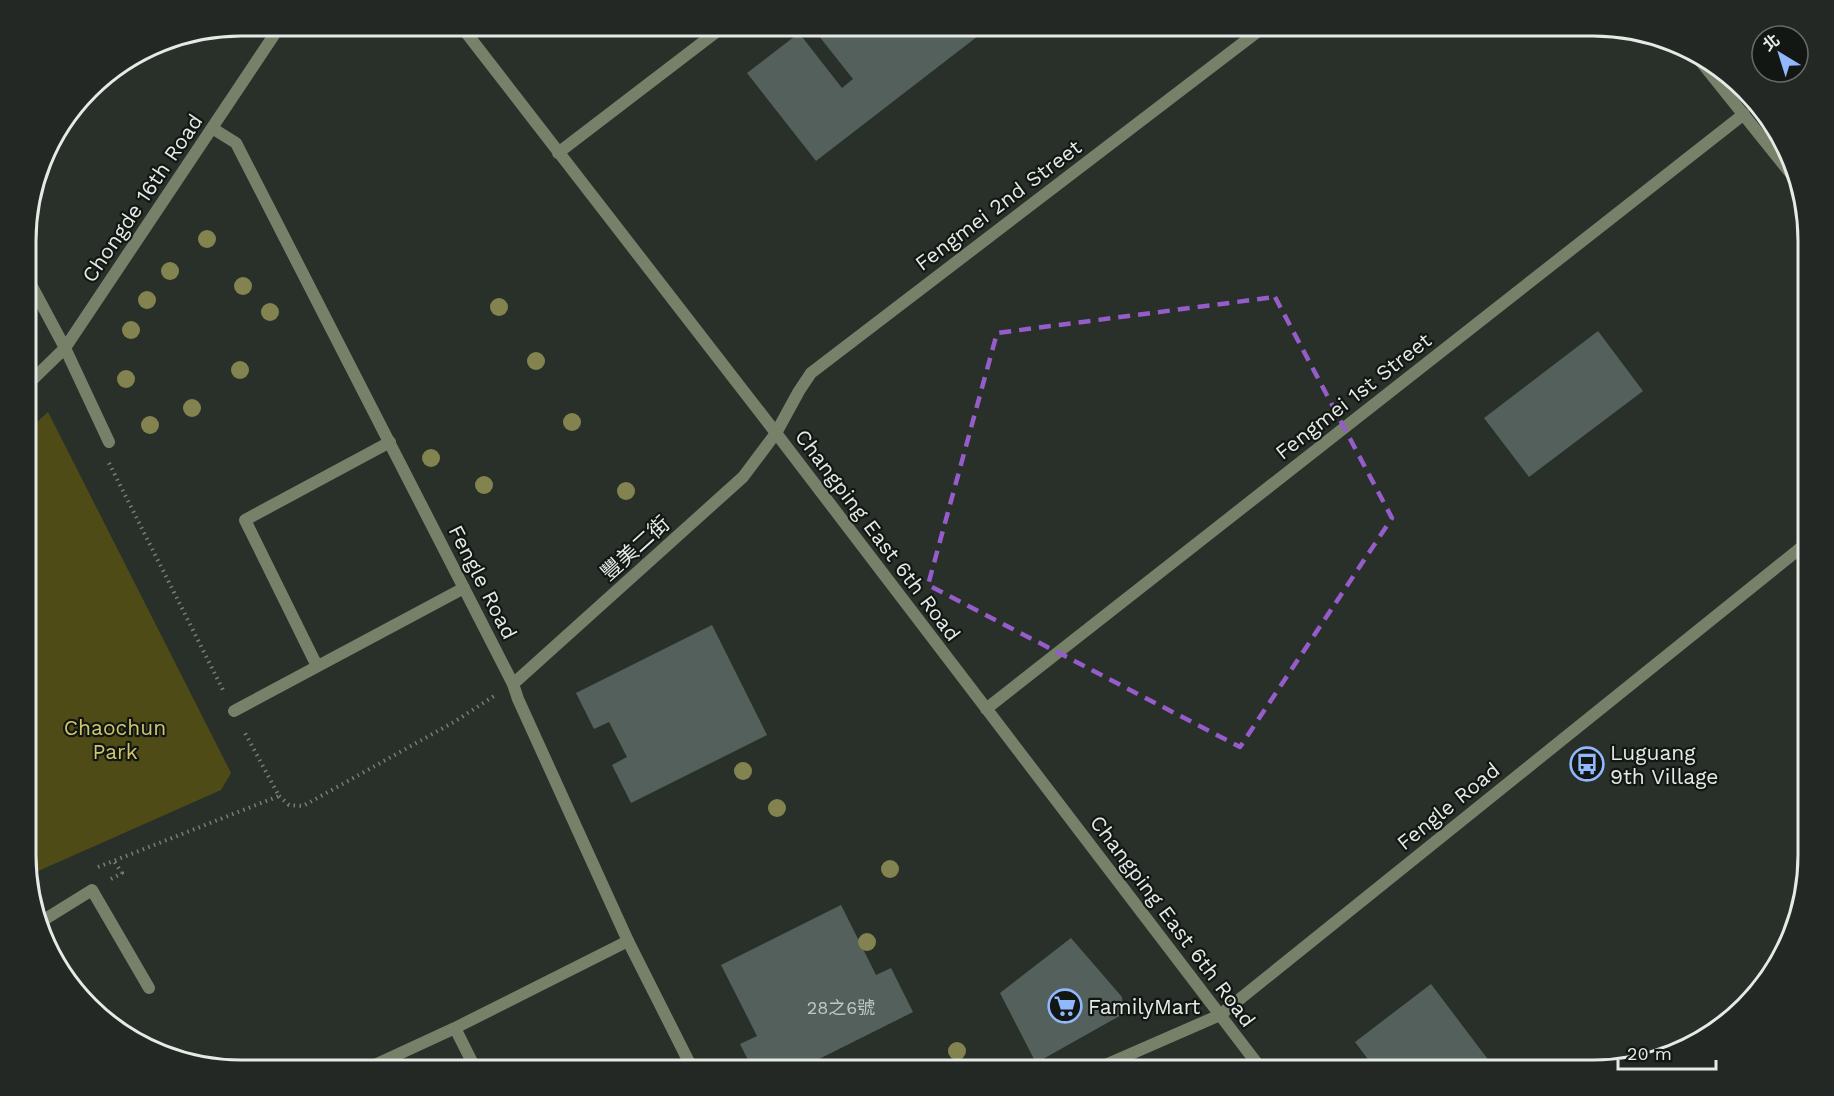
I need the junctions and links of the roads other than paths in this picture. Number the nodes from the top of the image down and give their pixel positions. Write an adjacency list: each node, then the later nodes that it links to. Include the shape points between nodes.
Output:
1 (273, 36): 7 (street, Chongde 16th Road)
2 (469, 36): 8 (street, Changping East 6th Road)
3 (711, 36): 8 (street)
4 (1252, 36): 13 (street, Fengmei 2nd Street, via 811,373)
5 (1710, 73): 6 (street)
6 (1744, 114): 9 (street); 20 (street, Fengmei 1st Street)
7 (212, 128): 11 (street, Chongde 16th Road); 15 (street, Fengle Road, via 236,142)
8 (558, 153): 13 (street, Changping East 6th Road)
9 (1782, 163)
10 (36, 293): 11 (street)
11 (66, 348): 12 (street, Chongde 16th Road); 14 (street)
12 (36, 376)
13 (776, 433): 19 (street, 豐美二街, via 743,477); 20 (street, Changping East 6th Road)
14 (109, 442)
15 (390, 442): 17 (street, Fengle Road); 18 (street, via 245,520)
16 (1798, 550): 25 (street, Fengle Road)
17 (464, 588): 18 (street); 19 (street, Fengle Road)
18 (317, 666): 21 (street)
19 (513, 684): 23 (street, Fengle Road)
20 (986, 709): 25 (street, Changping East 6th Road)
21 (234, 711)
22 (47, 918): 24 (street, via 92,890)
23 (628, 941): 26 (street); 29 (street, Fengle Road)
24 (149, 988)
25 (1220, 1015): 30 (street, Fengle Road); 31 (street, Changping East 6th Road)
26 (455, 1028): 27 (street); 28 (street)
27 (386, 1060)
28 (471, 1060)
29 (688, 1060)
30 (1117, 1060)
31 (1254, 1060)

